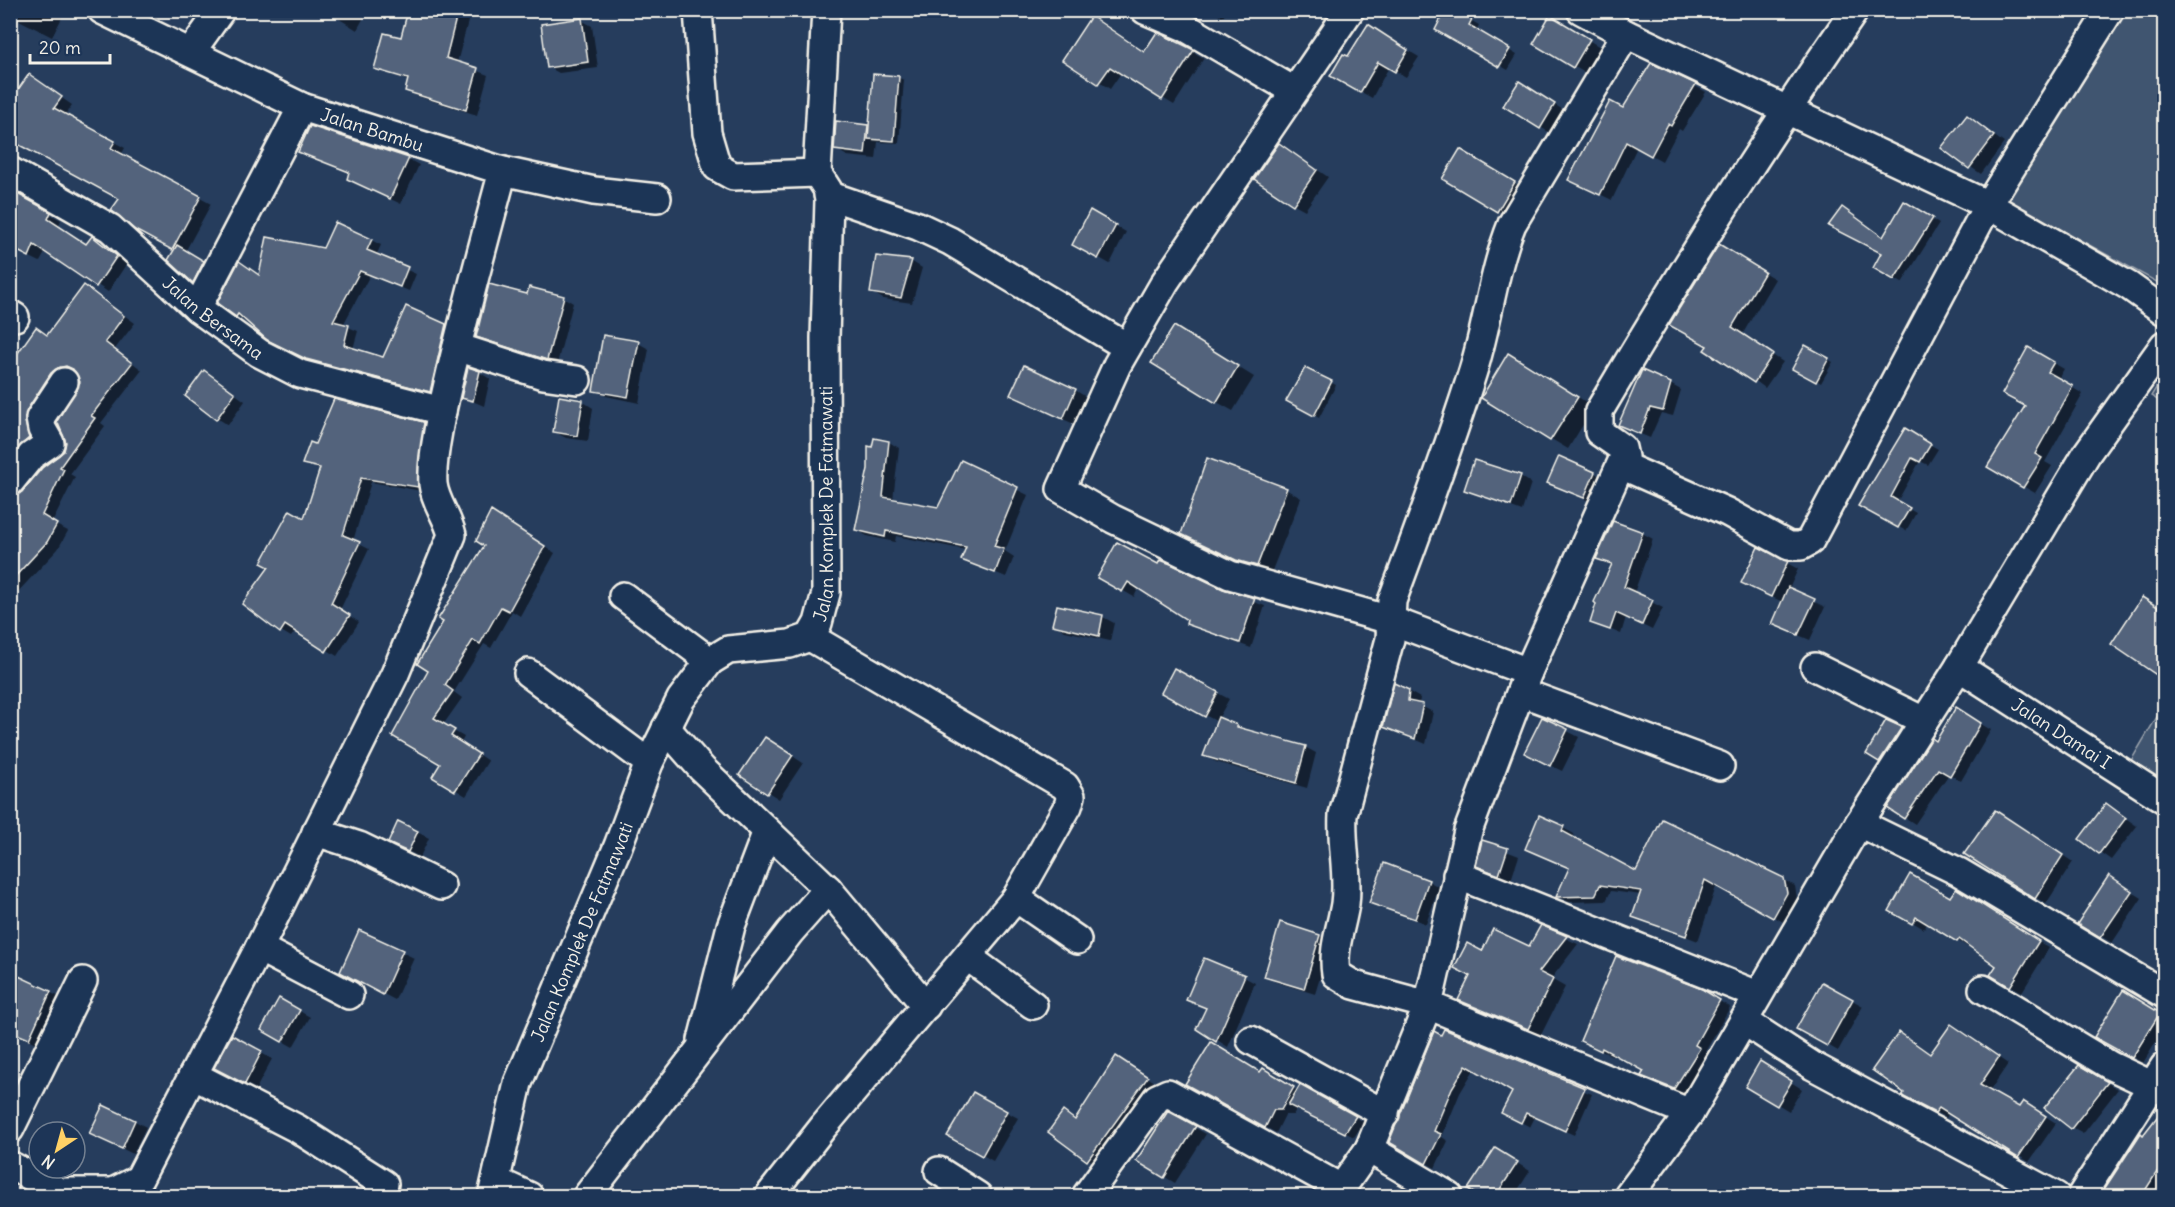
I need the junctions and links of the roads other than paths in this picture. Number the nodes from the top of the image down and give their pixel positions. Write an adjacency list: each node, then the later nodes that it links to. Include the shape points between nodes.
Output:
1 (102, 10): 11 (street, Jalan Bambu)
2 (221, 10): 11 (street)
3 (698, 10): 17 (street, via 707,133 717,167 733,176)
4 (826, 10): 17 (street, Jalan Komplek De Fatmawati)
5 (1145, 10): 12 (street, via 1185,27)
6 (1350, 10): 12 (street)
7 (1581, 10): 10 (street)
8 (1855, 10): 14 (street)
9 (2110, 10): 19 (street)
10 (1626, 34): 14 (street); 31 (street, via 1512,225 1502,250 1473,370 1392,601)
11 (190, 52): 13 (street, Jalan Bambu)
12 (1294, 91): 24 (street, via 1165,282)
13 (302, 107): 16 (street, Jalan Bambu); 20 (street)
14 (1786, 109): 19 (street); 28 (street, via 1599,411 1599,432 1622,448)
15 (10, 171): 20 (street, Jalan Bersama, via 110,228)
16 (503, 171): 18 (street, Jalan Bambu, via 594,191); 23 (street)
17 (823, 184): 24 (street, via 950,242); 32 (street, Jalan Komplek De Fatmawati, via 825,593 818,623)
18 (657, 198)
19 (1988, 205): 21 (street, via 2129,286); 28 (street, via 1809,541 1789,546 1727,512)
20 (197, 308): 27 (street, Jalan Bersama, via 259,353 300,374)
21 (2164, 311)
22 (2164, 345): 34 (street, via 2087,453)
23 (457, 347): 25 (street, via 543,375); 27 (street)
24 (1128, 347): 31 (street, via 1061,489 1113,519 1230,575)
25 (577, 380)
26 (64, 382): 29 (street, via 40,418 50,443 31,456)
27 (442, 411): 45 (street, via 433,482 452,535 395,674)
28 (1622, 465): 37 (street)
29 (10, 482)
30 (623, 596): 33 (street)
31 (1390, 620): 37 (street); 59 (street, via 1390,639 1343,815 1345,905 1333,957 1336,974 1354,985)
32 (810, 637): 33 (street, Jalan Komplek De Fatmawati, via 790,644 728,650); 49 (street, via 1065,786 1071,796 1068,807)
33 (710, 662): 39 (street, Jalan Komplek De Fatmawati, via 681,699)
34 (1959, 666): 38 (street); 42 (street, Jalan Damai I)
35 (1815, 667): 38 (street)
36 (528, 673): 40 (street)
37 (1524, 682): 41 (street); 46 (street, via 1468,831)
38 (1924, 721): 43 (street)
39 (666, 729): 40 (street, Jalan Komplek De Fatmawati); 44 (street)
40 (649, 763): 73 (street, Jalan Komplek De Fatmawati, via 518,1083)
41 (1720, 766)
42 (2164, 800)
43 (1859, 823): 55 (street, via 1959,872); 57 (street)
44 (767, 831): 48 (street); 63 (street, via 731,926)
45 (316, 832): 47 (street, via 359,846); 51 (street)
46 (1457, 875): 57 (street); 59 (street)
47 (441, 886)
48 (828, 889): 60 (street); 63 (street)
49 (1016, 898): 50 (street); 52 (street)
50 (1077, 940)
51 (259, 948): 56 (street); 64 (street)
52 (968, 957): 58 (street); 60 (street)
53 (83, 981): 68 (street)
54 (1983, 989): 65 (street, via 2111,1066)
55 (2164, 994)
56 (349, 995)
57 (1758, 995): 61 (street)
58 (1033, 1005)
59 (1428, 1005): 66 (street); 67 (street)
60 (926, 1006): 78 (street, via 824,1126)
61 (1744, 1022): 66 (street); 83 (street, via 1814,1066)
62 (1251, 1040): 67 (street)
63 (700, 1050): 77 (street)
64 (193, 1075): 72 (street, via 298,1129); 75 (street, via 139,1179 113,1192)
65 (2161, 1081): 84 (street)
66 (1690, 1113): 82 (street)
67 (1385, 1114): 69 (street)
68 (10, 1129)
69 (1369, 1149): 74 (street); 81 (street)
70 (10, 1165): 75 (street)
71 (939, 1171): 79 (street)
72 (384, 1184)
73 (494, 1189): 76 (street)
74 (1339, 1192): 80 (street, via 1168,1093 1157,1098)
75 (59, 1194)
76 (529, 1197)
77 (587, 1197)
78 (770, 1197)
79 (978, 1197)
80 (1086, 1197)
81 (1449, 1197)
82 (1629, 1197)
83 (2056, 1197)
84 (2081, 1197)

